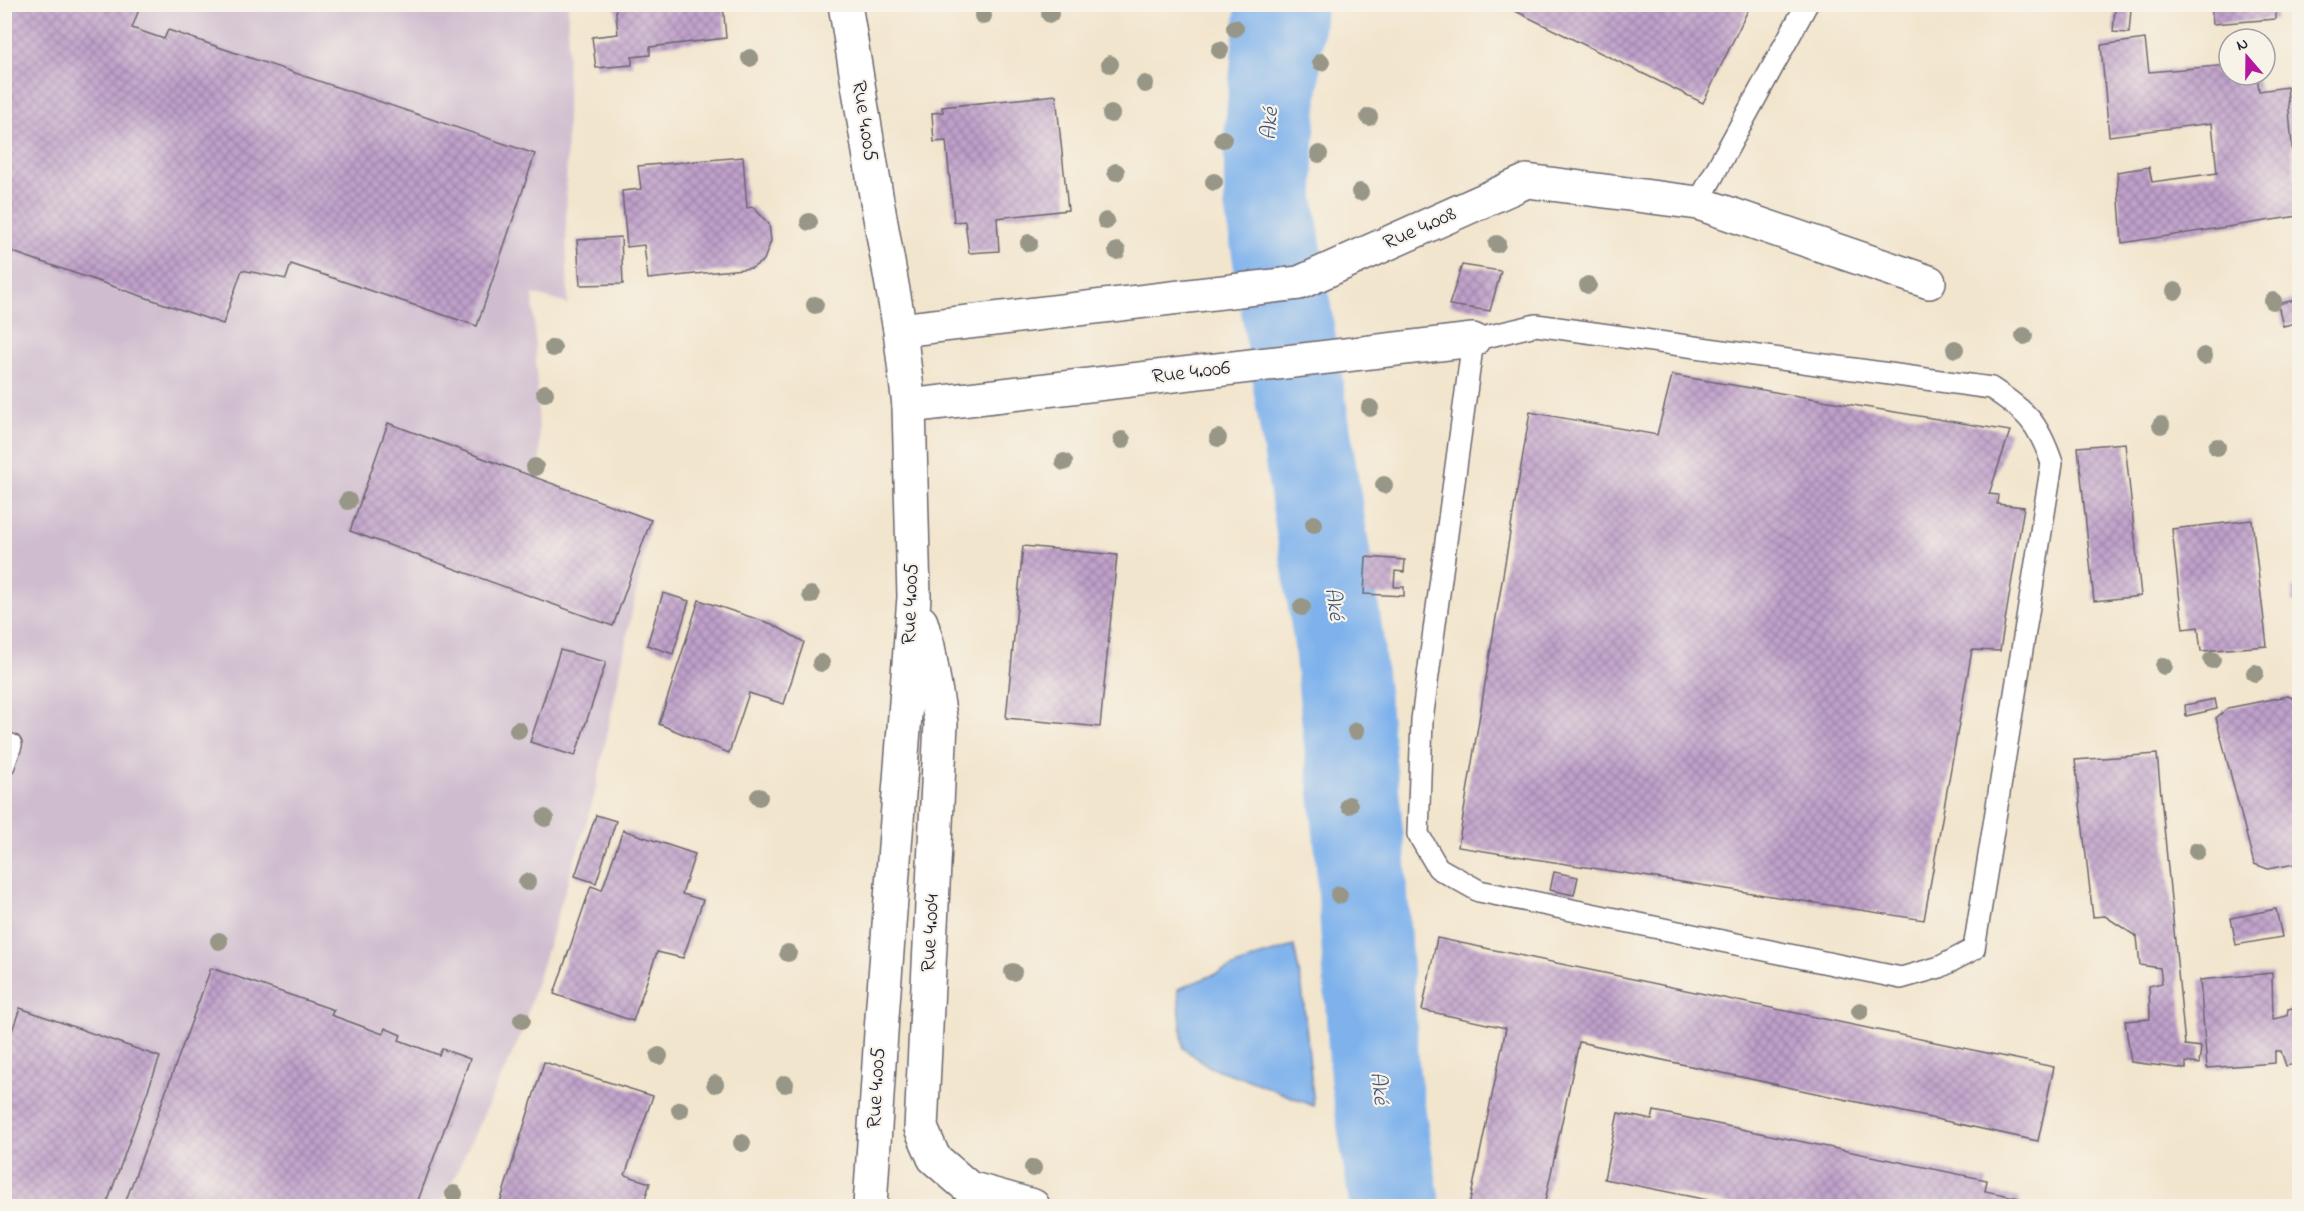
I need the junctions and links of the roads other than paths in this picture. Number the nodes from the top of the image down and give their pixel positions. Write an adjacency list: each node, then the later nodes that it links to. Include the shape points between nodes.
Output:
1 (845, 4): 5 (street, Rue 4.005)
2 (1807, 4): 3 (lane)
3 (1698, 203): 4 (street, Rue 4.008); 5 (street, Rue 4.008, via 1527,181 1299,283)
4 (1929, 282)
5 (900, 330): 7 (street, Rue 4.005)
6 (1473, 340): 6 (lane, via 1422,720 1418,834 1438,868 1479,891 1901,978 1940,966 1974,949 2052,463 2042,435 2020,408 1991,388 1536,326); 7 (street, Rue 4.006)
7 (909, 406): 8 (street, Rue 4.005)
8 (914, 597): 11 (street, Rue 4.004, via 928,646 941,723 921,1128 934,1158); 12 (street, Rue 4.005)
9 (11, 745): 10 (lane)
10 (4, 765)
11 (972, 1197): 13 (street, Rue 4.004)
12 (870, 1206)
13 (1033, 1206)

